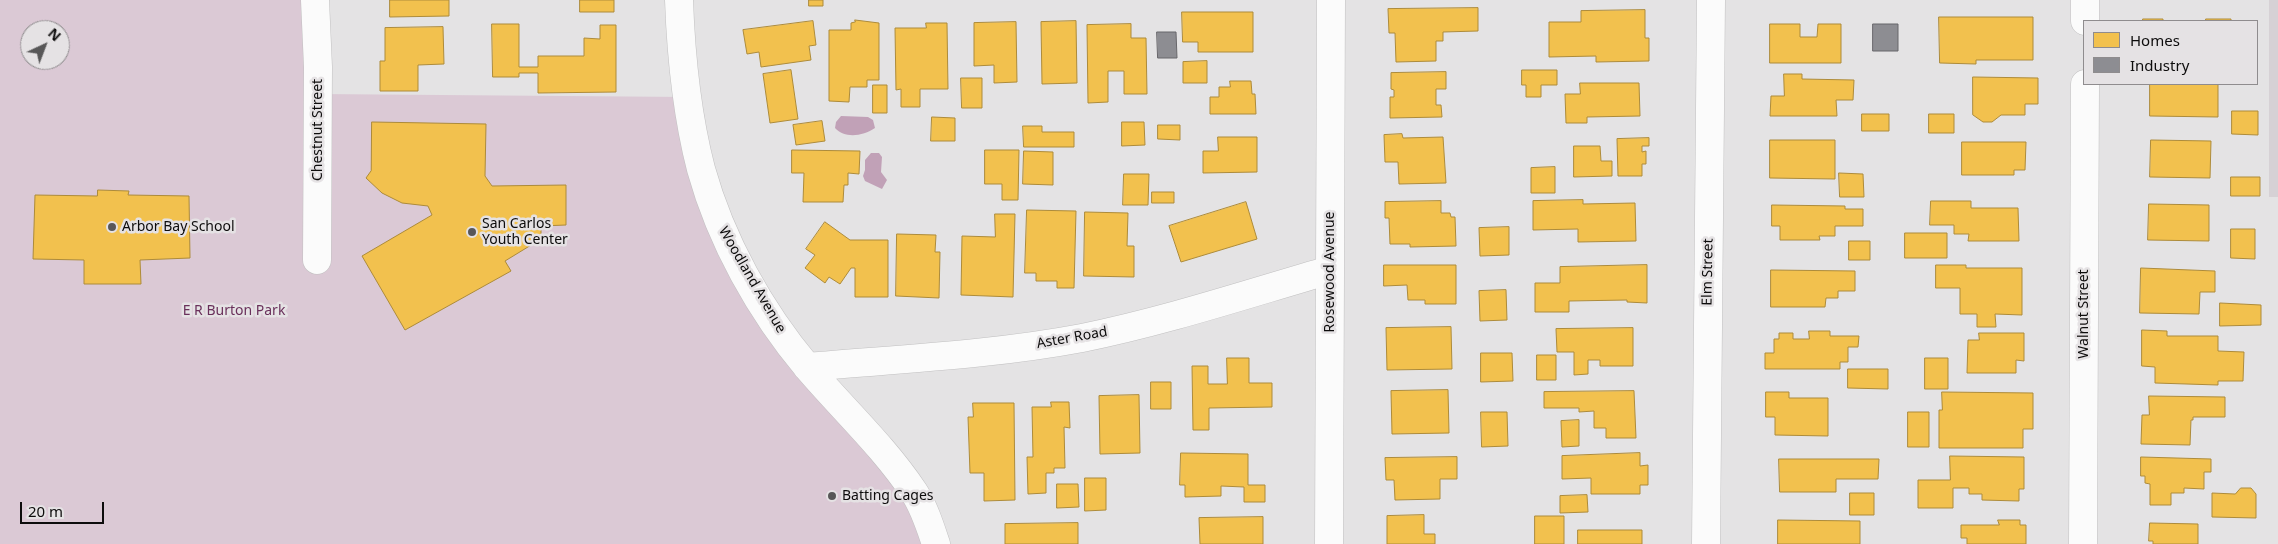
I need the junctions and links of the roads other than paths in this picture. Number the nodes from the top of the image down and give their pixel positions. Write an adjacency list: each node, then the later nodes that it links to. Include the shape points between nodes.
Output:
1 (316, 0): 8 (street, Chestnut Street)
2 (679, 0): 10 (street, Woodland Avenue, via 690,112 701,169 720,224 775,324)
3 (1331, 0): 9 (street, Rosewood Avenue)
4 (1711, 0): 13 (street, Elm Street)
5 (2085, 0): 6 (street)
6 (2085, 20)
7 (2085, 85): 14 (street, Walnut Street)
8 (317, 260)
9 (1330, 270): 10 (street, Aster Road, via 1140,325 1079,338 962,353); 12 (street, Rosewood Avenue)
10 (807, 367): 11 (street, Woodland Avenue, via 915,493)
11 (936, 544)
12 (1329, 544)
13 (1706, 544)
14 (2083, 544)

